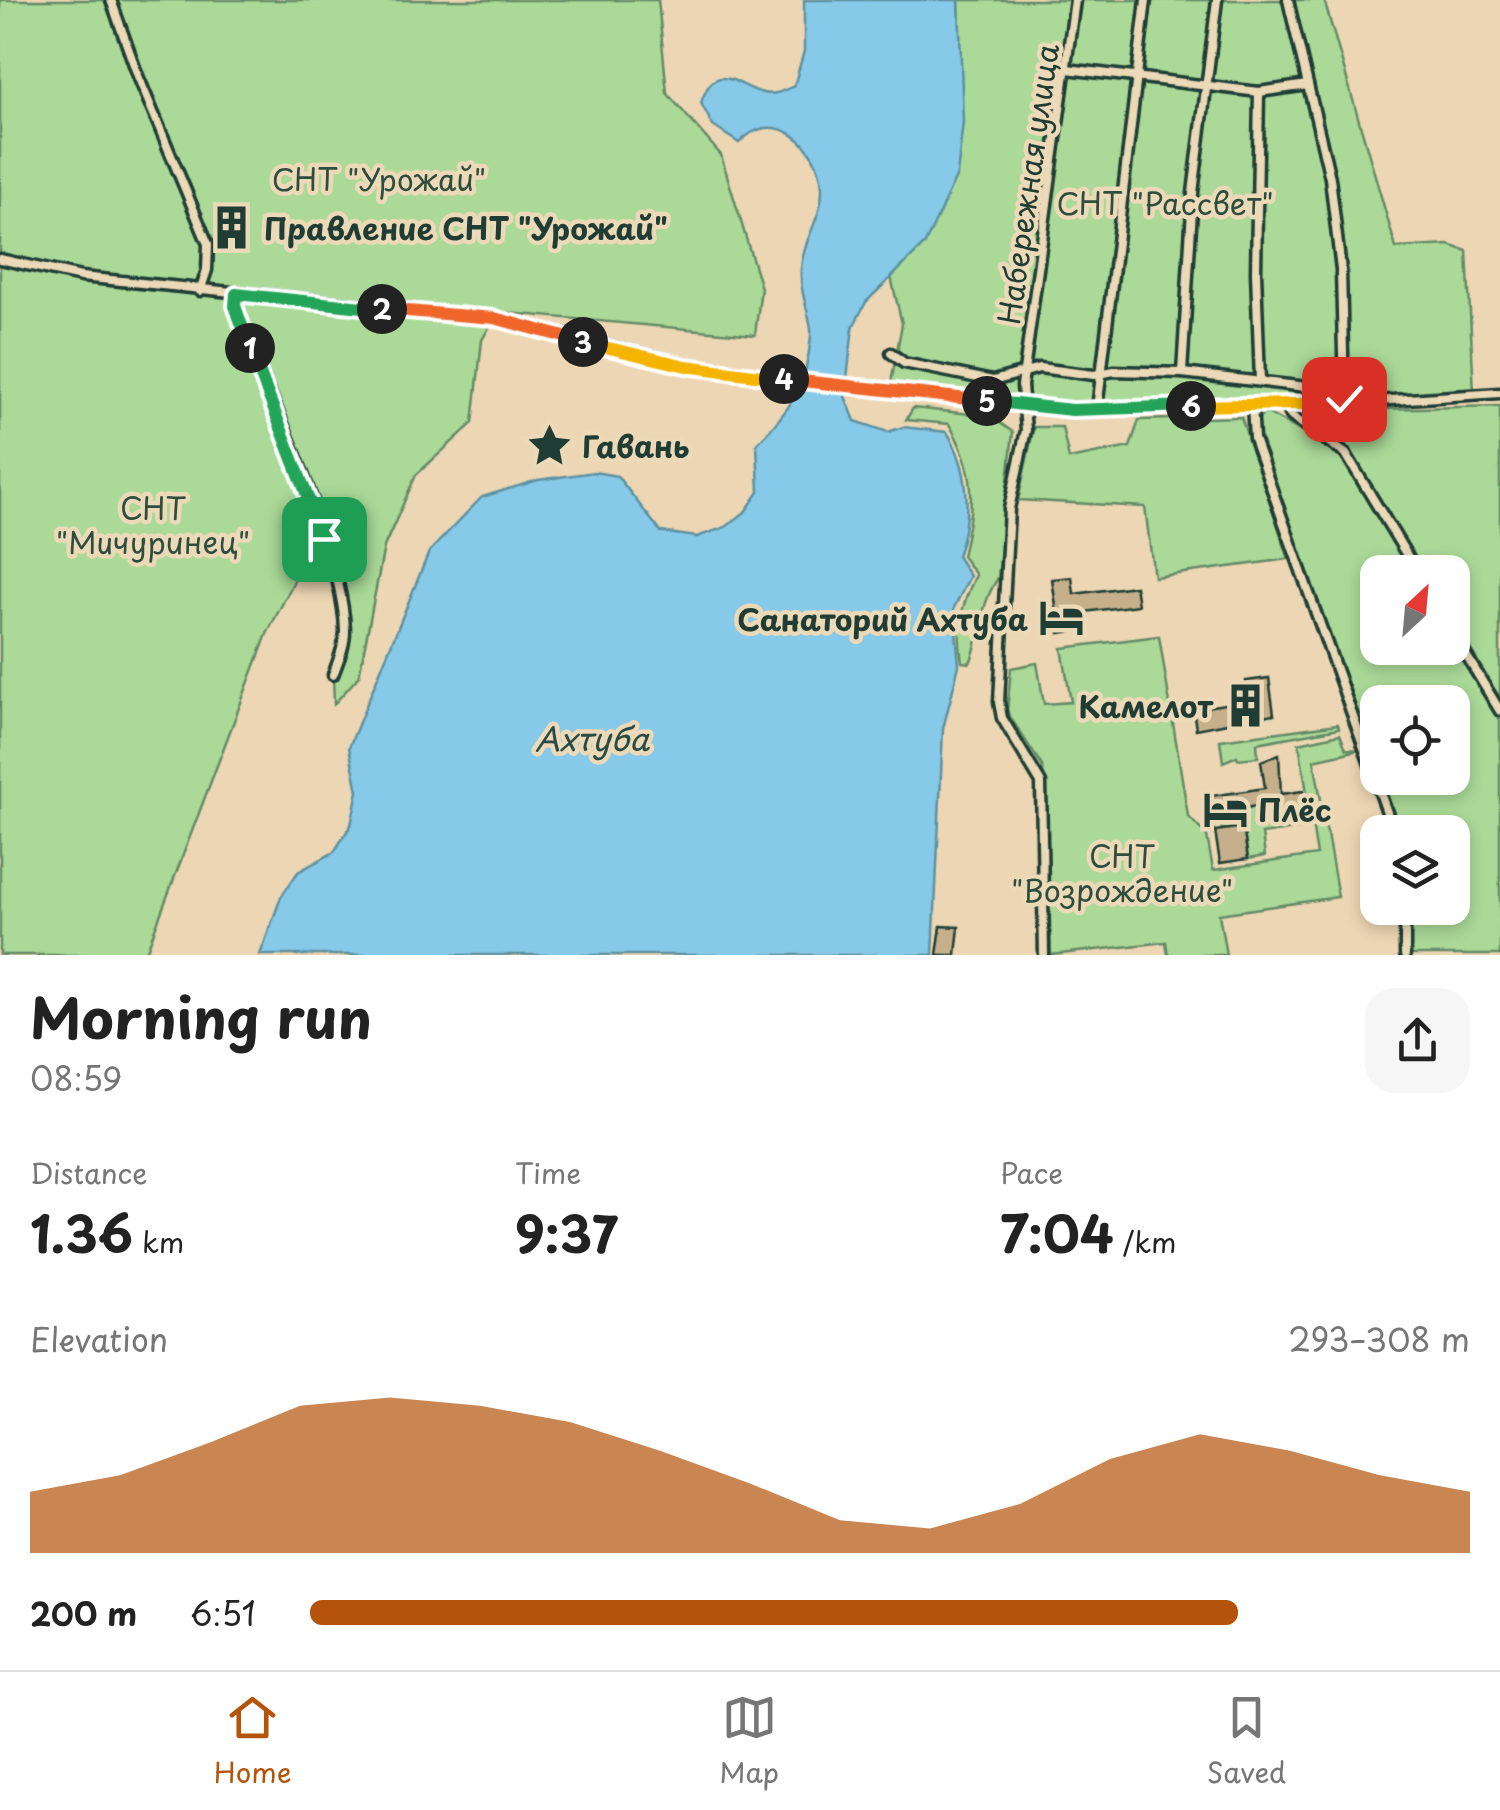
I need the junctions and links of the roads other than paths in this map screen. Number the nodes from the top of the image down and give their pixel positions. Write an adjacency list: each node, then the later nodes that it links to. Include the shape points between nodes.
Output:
1 (111, 0): 12 (street, via 208,244)
2 (1075, 0): 6 (street, Набережная улица)
3 (1146, 0): 7 (street)
4 (1217, 0): 9 (street)
5 (1288, 0): 8 (street)
6 (1067, 69): 7 (street); 16 (street, Набережная улица)
7 (1135, 76): 9 (street); 17 (street)
8 (1308, 85): 10 (street); 19 (street, via 1337,230)
9 (1206, 86): 10 (street); 15 (street)
10 (1259, 92): 18 (street)
11 (0, 259): 12 (street, via 82,277)
12 (200, 290): 13 (street)
13 (236, 294): 24 (street, via 494,318 686,366); 28 (street, via 336,583 345,637)
14 (890, 353): 16 (street, via 904,363 993,381)
15 (1182, 372): 17 (street); 18 (street)
16 (1024, 374): 17 (street, via 1039,368); 24 (street, Набережная улица)
17 (1100, 375): 25 (street)
18 (1260, 381): 19 (street)
19 (1344, 391): 21 (street)
20 (1500, 393): 21 (street)
21 (1345, 403): 23 (street)
22 (1252, 404): 23 (street); 25 (street); 30 (street, via 1254,439)
23 (1285, 404): 26 (street, via 1291,416 1346,454)
24 (1025, 406): 25 (street); 32 (street, via 1009,509 999,702 1041,782)
25 (1097, 409)
26 (1407, 555)
27 (1470, 662): 29 (street)
28 (333, 676)
29 (1500, 712)
30 (1388, 815)
31 (1405, 925): 33 (street)
32 (1044, 955)
33 (1405, 955)

